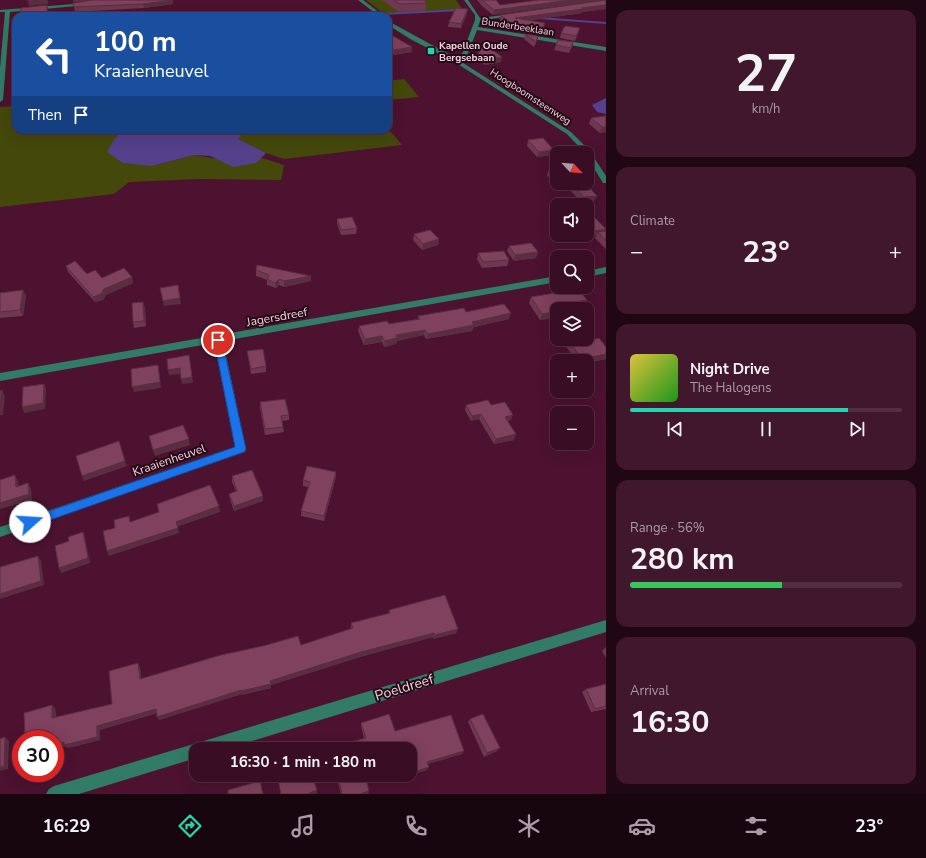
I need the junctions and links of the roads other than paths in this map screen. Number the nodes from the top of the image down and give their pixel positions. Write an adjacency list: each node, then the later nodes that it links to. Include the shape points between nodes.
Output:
1 (360, 0): 6 (street)
2 (466, 0): 8 (street)
3 (91, 3): 5 (street)
4 (0, 11): 5 (street)
5 (8, 11): 13 (street)
6 (376, 12)
7 (520, 14): 8 (street)
8 (478, 20): 10 (street)
9 (392, 25): 12 (street, Hoogboomsteenweg)
10 (474, 28): 11 (street, Bunderbeeklaan); 12 (street, via 463,58)
11 (606, 49)
12 (455, 60): 15 (street, Hoogboomsteenweg, via 569,132 586,150)
13 (1, 85): 14 (street)
14 (0, 100)
15 (606, 181)
16 (606, 270): 17 (street)
17 (594, 273)
18 (550, 280): 19 (street, Jagersdreef)
19 (218, 340): 20 (street, Jagersdreef); 21 (street, Kraaienheuvel, via 241,449)
20 (0, 377)
21 (0, 532)
22 (606, 626): 23 (street, Poeldreef)
23 (225, 742)
24 (189, 753): 25 (street)
25 (54, 794)

